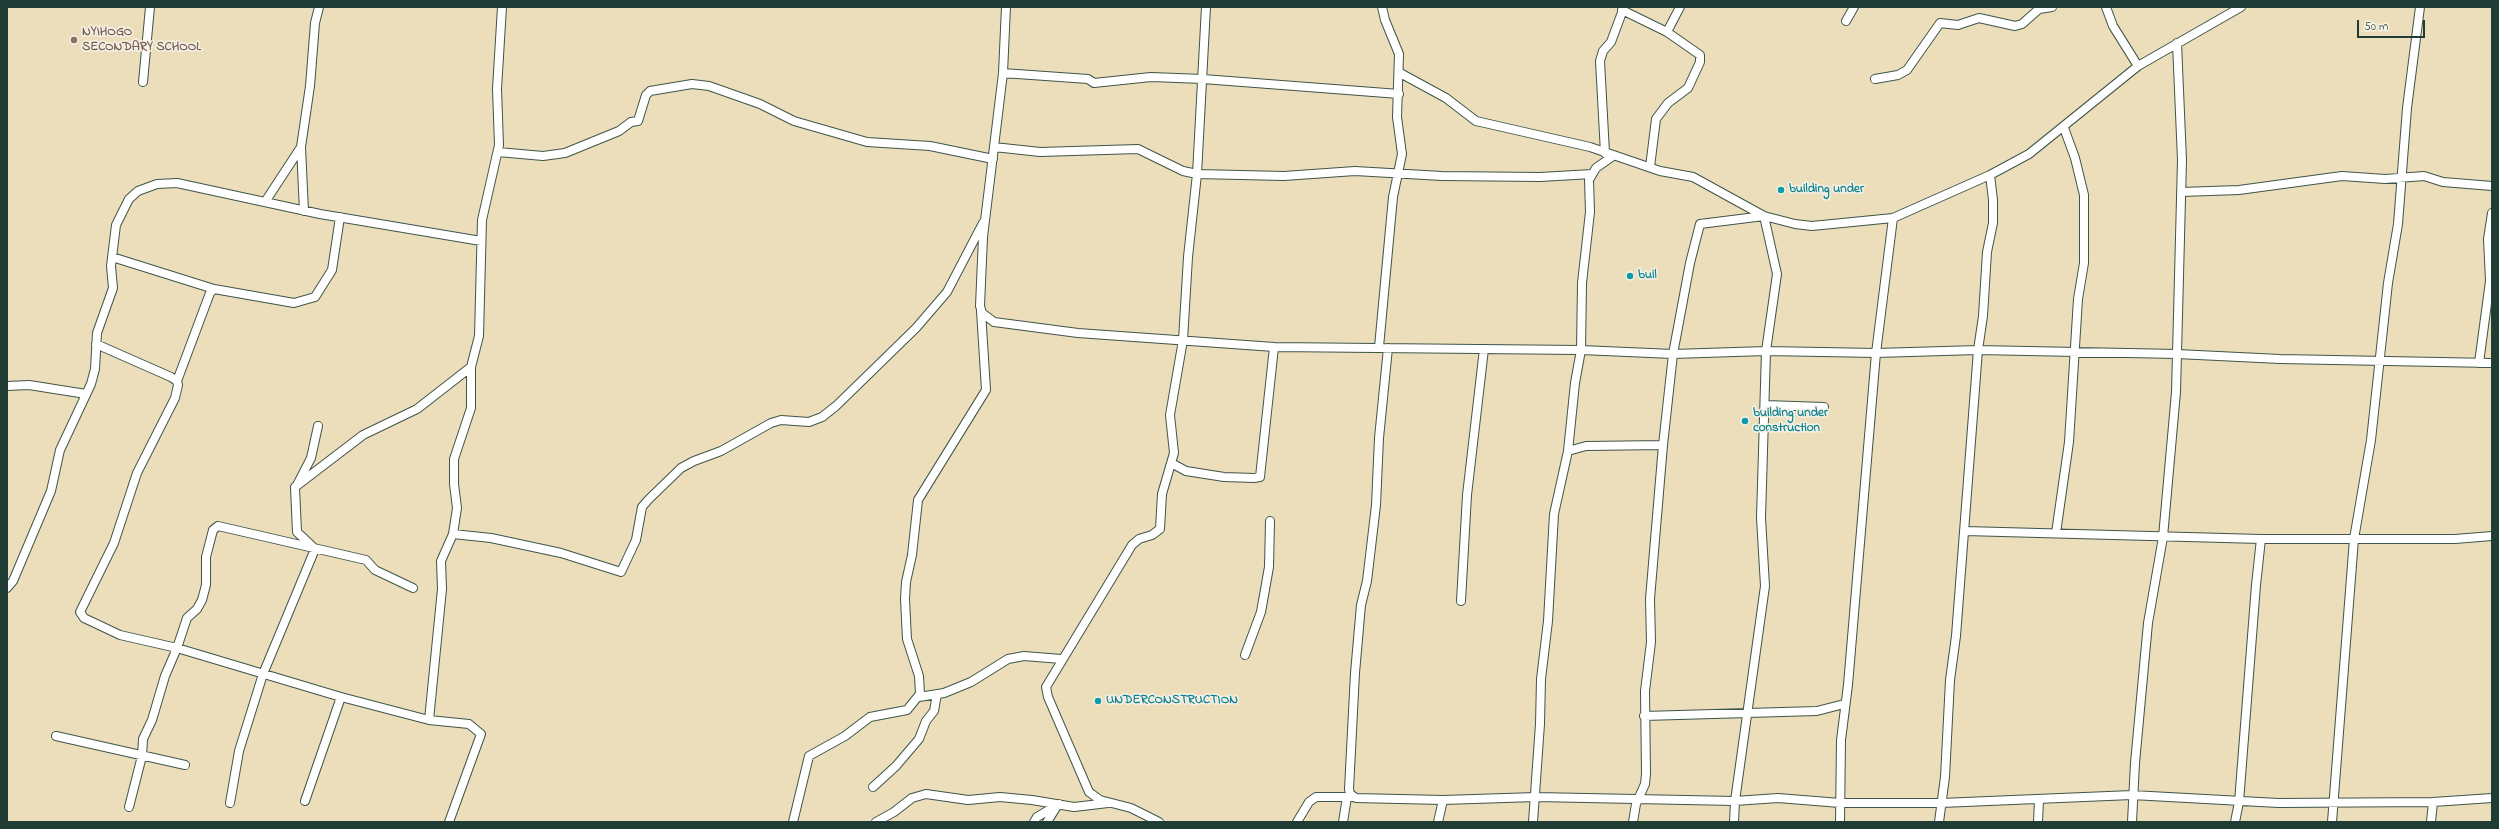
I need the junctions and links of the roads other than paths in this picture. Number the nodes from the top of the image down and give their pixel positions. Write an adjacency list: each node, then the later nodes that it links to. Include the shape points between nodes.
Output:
1 (150, 7): 22 (street)
2 (319, 7): 25 (street)
3 (502, 7): 27 (street, via 497,89 500,132)
4 (1006, 7): 18 (street)
5 (1206, 7): 20 (street)
6 (1382, 7): 19 (street, via 1385,20 1398,47)
7 (1680, 7): 15 (street)
8 (1854, 7): 14 (street)
9 (2052, 7): 21 (street, via 2039,9 2022,24 2015,26 1978,18 1958,25 1940,23 1907,70 1898,75)
10 (2106, 7): 17 (street, via 2113,26)
11 (2241, 7): 16 (street)
12 (2420, 7): 35 (street, via 2411,69)
13 (1623, 9): 15 (street); 28 (street, via 1611,42 1603,51 1600,61)
14 (1846, 21)
15 (1667, 32): 30 (street, via 1698,52 1700,62 1688,88 1668,103 1656,119)
16 (2177, 43): 17 (street); 37 (street, via 2182,124)
17 (2138, 66): 24 (street)
18 (1003, 73): 20 (street, via 1088,79 1094,83 1151,77); 26 (street)
19 (1400, 73): 23 (street); 28 (street, via 1446,98 1476,121 1590,147)
20 (1203, 79): 23 (street); 31 (street)
21 (1876, 79)
22 (142, 82)
23 (1399, 94): 32 (street, via 1397,117 1402,154)
24 (2064, 128): 34 (street, via 2030,154); 59 (street, via 2084,195 2084,263 2078,299)
25 (301, 147): 38 (street); 39 (street)
26 (994, 147): 29 (street); 31 (street, via 1040,152 1138,149 1183,171)
27 (498, 152): 29 (street, via 543,156 565,153 638,121 646,95 650,91 692,84 709,86 760,104 794,121 867,142 930,146); 45 (street, via 486,195)
28 (1609, 155): 30 (street); 33 (street)
29 (993, 159): 44 (street)
30 (1650, 167): 41 (street, via 1693,177)
31 (1197, 174): 32 (street, via 1284,176 1355,171); 49 (street)
32 (1398, 174): 33 (street, via 1540,177); 52 (street, via 1393,197)
33 (1592, 174): 54 (street, via 1582,283)
34 (1990, 175): 43 (street); 55 (street, via 1993,223 1987,252)
35 (2402, 177): 36 (street, via 2424,176 2443,182); 37 (street, via 2325,177 2239,190); 61 (street)
36 (2492, 186)
37 (2181, 192): 60 (street)
38 (265, 202): 39 (street); 46 (street, via 177,183 157,184 129,199 116,225)
39 (304, 211): 42 (street)
40 (2492, 213): 62 (street, via 2488,239 2490,281)
41 (1764, 216): 43 (street, via 1812,226); 56 (street, via 1777,274); 58 (street, via 1700,224)
42 (340, 217): 45 (street); 47 (street, via 332,270 315,297 294,303)
43 (1893, 218): 57 (street)
44 (985, 219): 48 (street); 78 (street, via 947,292 913,331 836,406 822,417 809,422 781,420 771,423 720,451 694,461 681,468 648,500 642,507 636,540 621,572 561,553 491,538)
45 (481, 241): 64 (street, via 480,328)
46 (112, 257): 47 (street); 50 (street, via 112,296 97,333)
47 (214, 289): 65 (street, via 210,293)
48 (980, 306): 49 (street, via 982,313 994,322 1078,333); 93 (street, via 986,390 918,500 905,599 907,640 921,689)
49 (1183, 340): 51 (street); 73 (street, via 1170,415 1175,445)
50 (96, 344): 65 (street); 67 (street, via 94,376)
51 (1274, 347): 52 (street); 73 (street, via 1260,477 1224,477 1186,471)
52 (1384, 347): 53 (street); 103 (street, via 1376,505 1361,605 1349,776)
53 (1484, 349): 54 (street); 86 (street, via 1467,495)
54 (1581, 350): 58 (street); 72 (street)
55 (1978, 350): 57 (street); 59 (street); 76 (street)
56 (1766, 351): 57 (street); 58 (street); 68 (street)
57 (1876, 353): 94 (street)
58 (1673, 354): 71 (street)
59 (2075, 354): 60 (street); 77 (street, via 2070,434)
60 (2177, 354): 61 (street); 80 (street)
61 (2380, 360): 62 (street); 82 (street, via 2373,404 2371,440)
62 (2479, 363): 63 (street)
63 (2492, 363)
64 (471, 366): 74 (street, via 417,409 364,435); 78 (street, via 471,408 454,459 457,508)
65 (177, 381): 87 (street, via 175,398 137,473 114,543 80,612 84,618 120,635)
66 (7, 386): 67 (street, via 29,386)
67 (86, 394): 84 (street, via 60,450 51,491)
68 (1765, 405): 69 (street); 95 (street, via 1761,518 1765,586)
69 (1824, 406)
70 (318, 426): 74 (street, via 311,458)
71 (1663, 445): 72 (street, via 1586,446); 96 (street, via 1650,599 1651,642)
72 (1568, 451): 104 (street, via 1554,514 1548,621 1540,679)
73 (1173, 464): 89 (street, via 1162,494 1159,530 1132,545)
74 (295, 487): 83 (street, via 297,532)
75 (1270, 521): 88 (street, via 1269,567 1261,612)
76 (1965, 531): 77 (street); 116 (street)
77 (2056, 533): 80 (street)
78 (453, 534): 97 (street, via 441,561 442,589)
79 (2492, 536): 82 (street, via 2454,539)
80 (2163, 537): 81 (street); 102 (street, via 2150,605)
81 (2262, 538): 82 (street); 111 (street)
82 (2354, 539): 117 (street, via 2346,658 2340,702)
83 (315, 549): 85 (street, via 366,560 374,570); 87 (street, via 240,530 215,528 206,557 206,585 202,600 187,618); 90 (street)
84 (7, 588)
85 (413, 588)
86 (1461, 601)
87 (177, 648): 90 (street); 99 (street, via 143,739)
88 (1245, 655)
89 (1061, 659): 91 (street, via 1024,656 1008,659 980,678); 114 (street, via 1046,687 1048,697 1089,792 1100,800)
90 (263, 674): 92 (street); 113 (street, via 239,751)
91 (937, 694): 93 (street); 101 (street, via 934,711 926,721 919,739 896,766)
92 (341, 697): 97 (street); 109 (street)
93 (919, 697): 121 (street, via 907,710 870,717 845,736 809,756)
94 (1844, 704): 95 (street, via 1830,710); 115 (street)
95 (1747, 712): 96 (street); 110 (street)
96 (1644, 716): 105 (street, via 1646,774)
97 (429, 720): 120 (street, via 468,724 481,734)
98 (56, 736): 99 (street)
99 (142, 756): 100 (street); 119 (street)
100 (185, 765)
101 (873, 787)
102 (2132, 795): 108 (street); 111 (street); 135 (street)
103 (1350, 797): 107 (street, via 1360,800); 126 (street, via 1312,799); 127 (street)
104 (1536, 797): 105 (street); 107 (street); 129 (street)
105 (1638, 798): 110 (street); 130 (street)
106 (2492, 798): 112 (street)
107 (1443, 800): 128 (street)
108 (2039, 800): 116 (street); 134 (street)
109 (305, 801)
110 (1735, 801): 115 (street, via 1778,798); 131 (street)
111 (2239, 802): 117 (street); 136 (street)
112 (2433, 802): 117 (street); 138 (street)
113 (230, 803)
114 (1111, 803): 118 (street, via 1091,806); 125 (street, via 1131,808)
115 (1840, 803): 116 (street); 132 (street)
116 (1941, 803): 133 (street)
117 (2335, 803): 137 (street)
118 (1059, 804): 122 (street, via 1000,798 968,800 926,794 912,798); 123 (street, via 1037,817); 124 (street)
119 (129, 806)
120 (449, 822)
121 (793, 822)
122 (876, 822)
123 (1034, 822)
124 (1047, 822)
125 (1159, 822)
126 (1296, 822)
127 (1342, 822)
128 (1438, 822)
129 (1533, 822)
130 (1632, 822)
131 (1734, 822)
132 (1840, 822)
133 (1939, 822)
134 (2038, 822)
135 (2132, 822)
136 (2235, 822)
137 (2332, 822)
138 (2431, 822)

